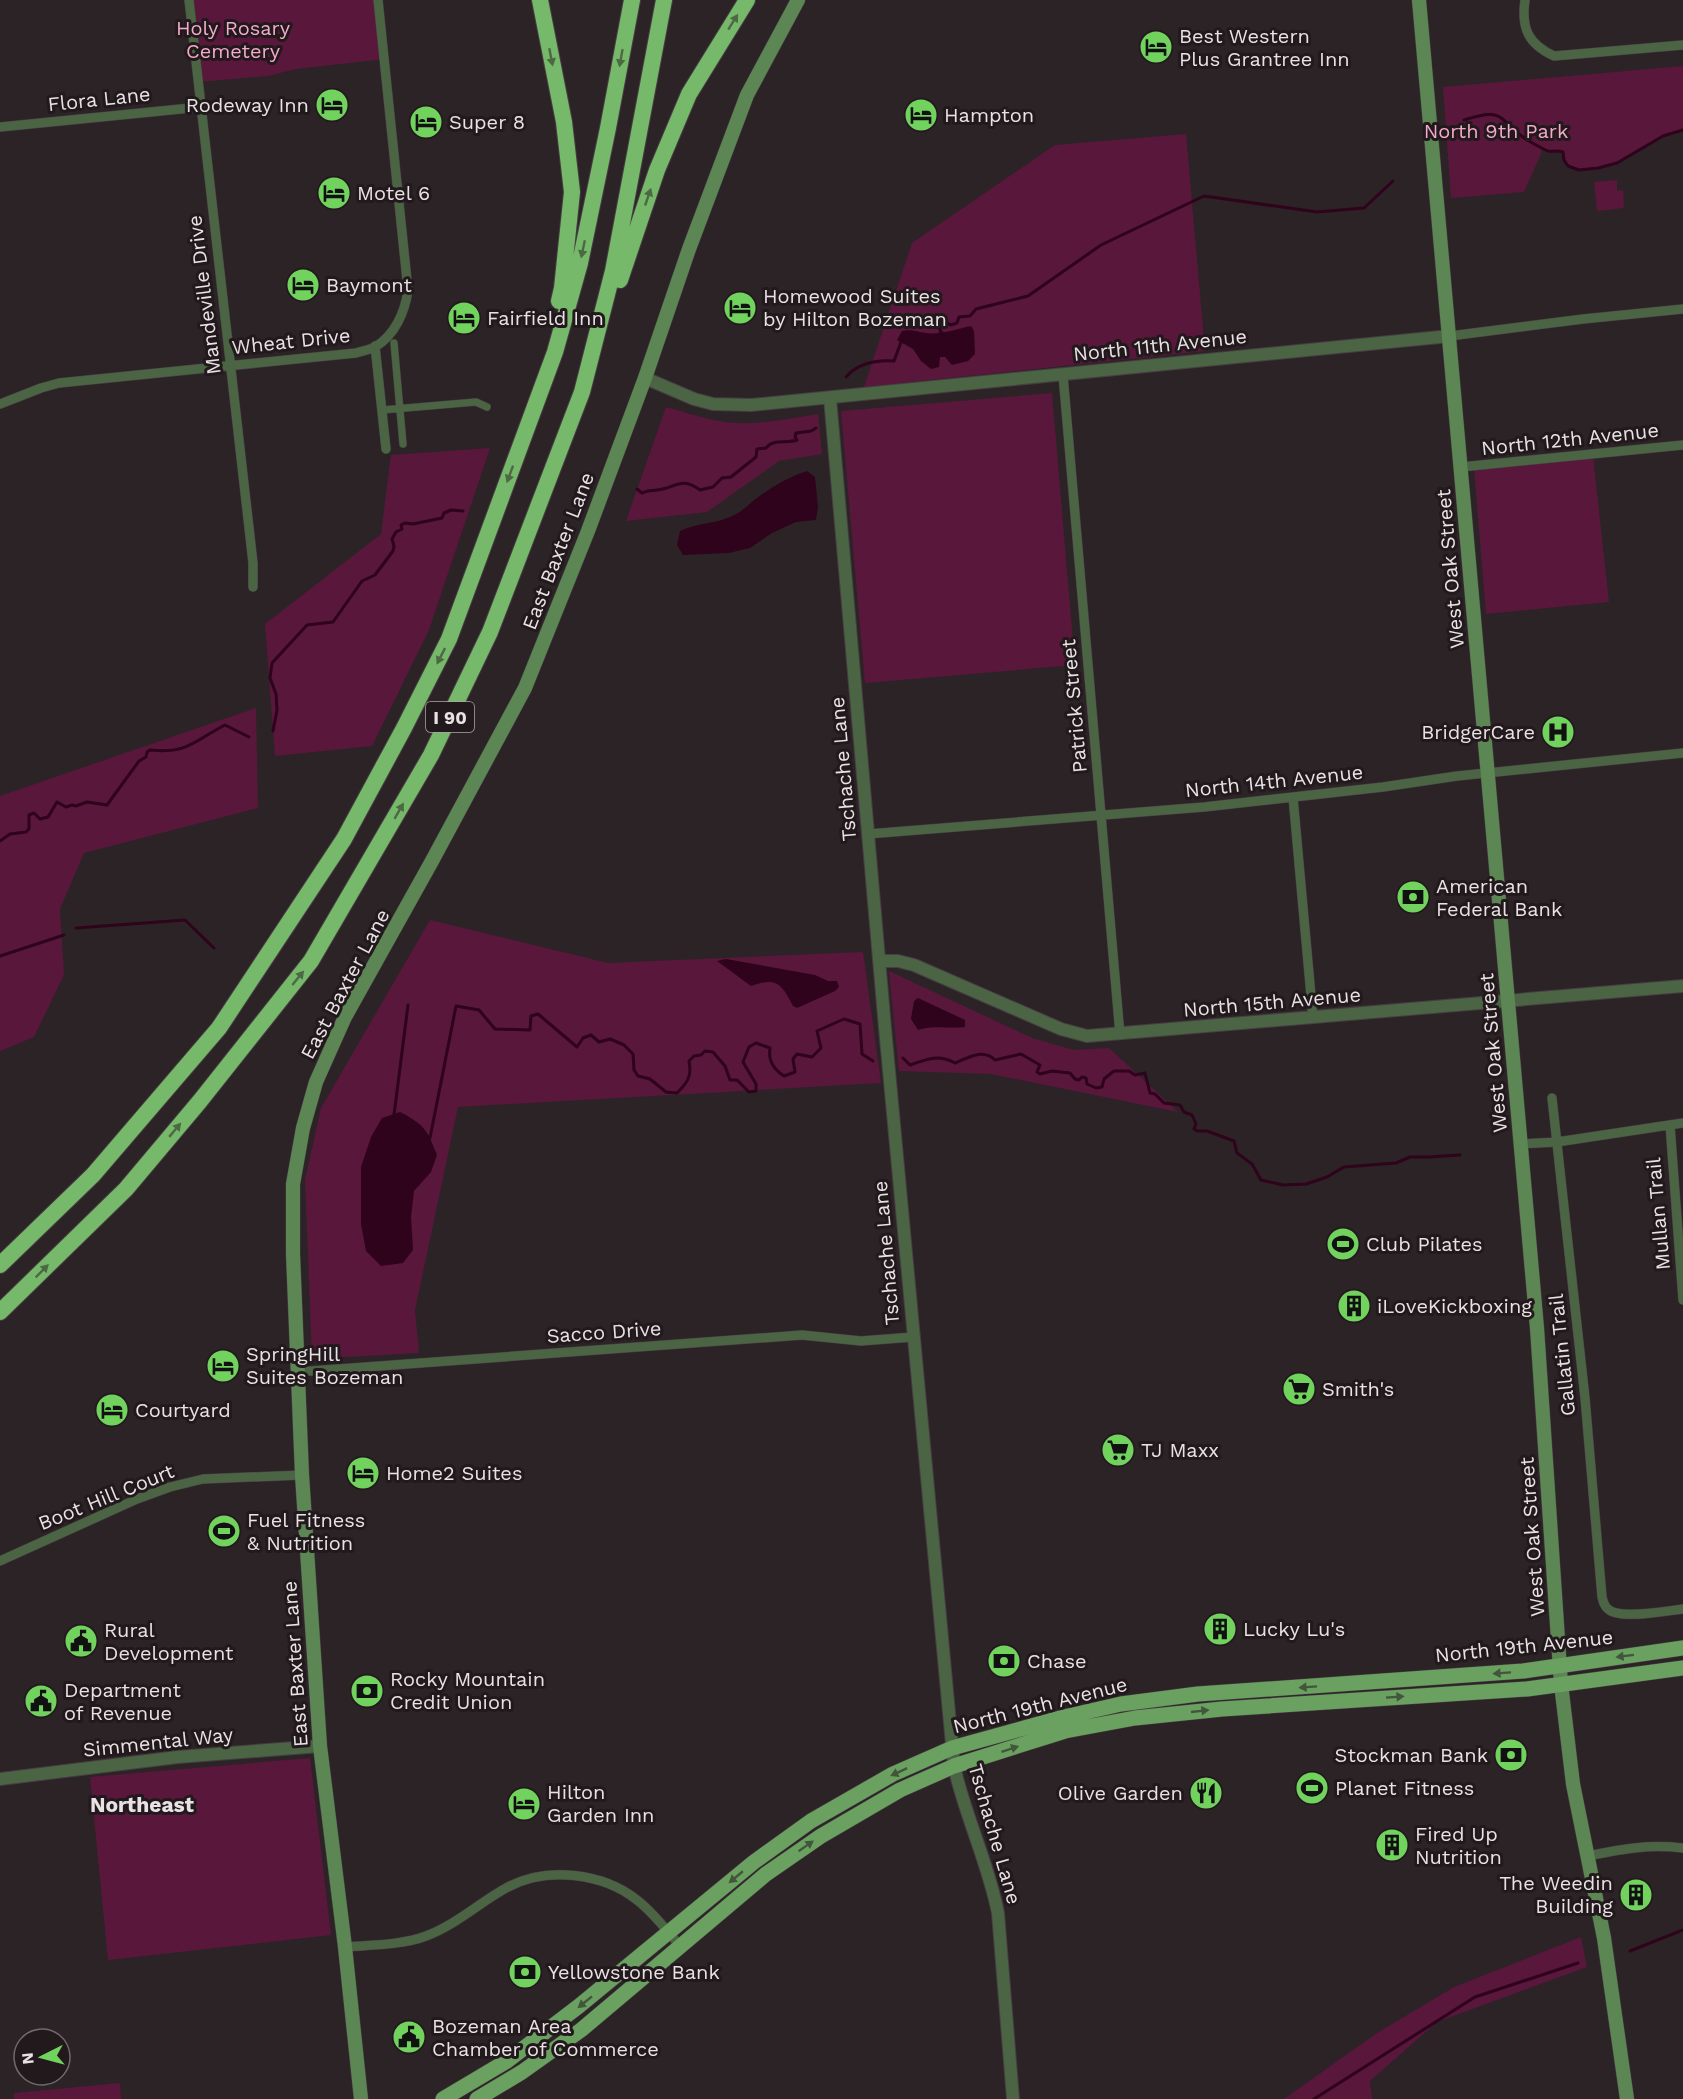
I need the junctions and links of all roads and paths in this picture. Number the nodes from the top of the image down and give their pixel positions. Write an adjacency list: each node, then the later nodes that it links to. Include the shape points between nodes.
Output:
1 (189, 0): 11 (street, Mandeville Drive)
2 (378, 0): 16 (street, Wheat Drive, via 408,290 397,325)
3 (540, 0): 26 (highway, one-way to 26, via 564,122 572,192 562,288)
4 (632, 0): 26 (highway, I 90, one-way to 26, via 580,263 555,352)
5 (664, 0): 20 (highway, I 90, via 613,271)
6 (747, 0): 20 (highway, one-way to 6, via 657,170 689,94)
7 (798, 0): 19 (main road, East Baxter Lane, via 747,94 688,249)
8 (1419, 0): 14 (main road, West Oak Street)
9 (1525, 0): 10 (street, via 1526,34 1539,50 1554,56)
10 (1683, 45)
11 (201, 107): 12 (street, Flora Lane); 17 (street, Mandeville Drive)
12 (0, 127)
13 (1683, 309): 14 (street, North 11th Avenue)
14 (1450, 336): 18 (street, North 11th Avenue); 30 (main road, West Oak Street)
15 (393, 343): 24 (street)
16 (375, 346): 17 (street, Wheat Drive, via 356,353); 25 (street)
17 (230, 365): 22 (street, Wheat Drive, via 59,383); 31 (street, Mandeville Drive)
18 (1063, 375): 21 (street, North 11th Avenue); 35 (street, Patrick Street)
19 (645, 378): 21 (street, North 11th Avenue, via 713,404); 52 (main road, East Baxter Lane, via 525,688 345,1017 316,1082 293,1184)
20 (582, 392): 50 (highway, I 90, one-way to 20, via 126,1189 311,961 431,755 486,642)
21 (830, 398): 36 (street, Tschache Lane)
22 (0, 404)
23 (487, 406): 24 (street, via 476,402)
24 (399, 408): 25 (street); 27 (street)
25 (382, 410): 29 (street)
26 (522, 441): 48 (highway, I 90, one-way to 48, via 449,639 344,839 219,1028 93,1175)
27 (403, 444)
28 (1683, 445): 30 (street, North 12th Avenue)
29 (386, 449)
30 (1461, 467): 33 (main road, West Oak Street)
31 (253, 586)
32 (1683, 753): 33 (street, North 14th Avenue)
33 (1487, 773): 34 (street, North 14th Avenue); 39 (main road, West Oak Street)
34 (1293, 797): 35 (street, North 14th Avenue); 40 (street)
35 (1101, 815): 36 (street, North 14th Avenue); 41 (street, Patrick Street)
36 (868, 834): 37 (street, Tschache Lane)
37 (879, 961): 41 (street, North 15th Avenue, via 914,965 1061,1029 1087,1036); 51 (street, Tschache Lane)
38 (1683, 986): 39 (street, North 15th Avenue)
39 (1507, 1000): 40 (street, North 15th Avenue); 46 (main road, West Oak Street)
40 (1313, 1018): 41 (street, North 15th Avenue)
41 (1120, 1035)
42 (1552, 1098): 45 (street, Gallatin Trail)
43 (1683, 1123): 44 (street)
44 (1670, 1125): 45 (street); 47 (street, Mullan Trail)
45 (1557, 1142): 46 (street); 55 (street, Gallatin Trail, via 1602,1597 1606,1608 1614,1613)
46 (1521, 1144): 57 (main road, West Oak Street)
47 (1680, 1233): 49 (street, Mullan Trail)
48 (0, 1265)
49 (1683, 1300)
50 (0, 1312)
51 (913, 1337): 52 (street, Sacco Drive, via 861,1341 802,1335); 61 (street, Tschache Lane)
52 (297, 1372): 53 (main road, East Baxter Lane)
53 (302, 1475): 54 (street, Boot Hill Court, via 203,1479 170,1487); 60 (main road, East Baxter Lane)
54 (0, 1561)
55 (1683, 1609)
56 (1683, 1648): 57 (main road, North 19th Avenue, one-way to 57)
57 (1560, 1664): 59 (main road, West Oak Street); 61 (main road, North 19th Avenue, one-way to 61, via 1523,1671 1198,1694 1121,1704)
58 (1683, 1668): 59 (main road, North 19th Avenue)
59 (1561, 1684): 62 (main road, North 19th Avenue, one-way to 59, via 1065,1731 1135,1718); 65 (main road, West Oak Street, via 1573,1784)
60 (320, 1746): 63 (street, Simmental Way, via 178,1757); 67 (main road, East Baxter Lane)
61 (952, 1748): 62 (street, Tschache Lane); 66 (main road, North 19th Avenue, one-way to 66, via 893,1774 812,1821 754,1862)
62 (954, 1766): 68 (main road, North 19th Avenue, one-way to 62, via 766,1874 821,1836 900,1790); 72 (street, Tschache Lane, via 999,1912)
63 (0, 1779)
64 (1683, 1848): 65 (street, via 1631,1847)
65 (1587, 1856): 73 (main road, West Oak Street, via 1604,1938)
66 (668, 1933): 67 (street, via 624,1891 594,1879 560,1875 510,1885 424,1938); 68 (street); 70 (main road, North 19th Avenue, one-way to 70, via 507,2061)
67 (345, 1947): 69 (main road, East Baxter Lane)
68 (681, 1947): 71 (main road, North 19th Avenue, via 581,2030)
69 (361, 2099)
70 (443, 2099)
71 (477, 2099)
72 (1013, 2099)
73 (1627, 2099)

